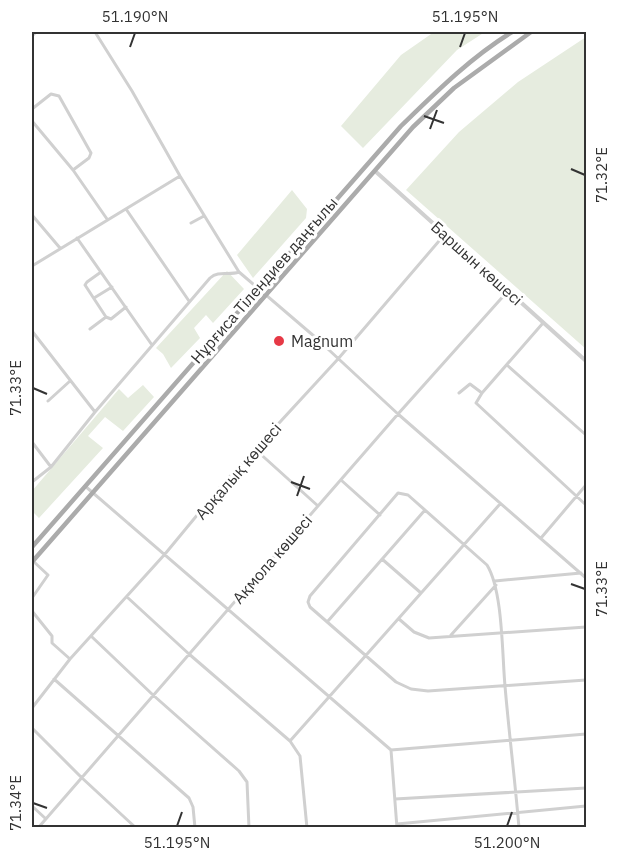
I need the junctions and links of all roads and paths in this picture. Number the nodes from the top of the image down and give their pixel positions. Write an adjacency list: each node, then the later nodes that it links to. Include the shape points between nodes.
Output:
1 (36, 32): 5 (street)
2 (95, 32): 11 (street)
3 (512, 32): 8 (main road, Нұрғиса Тілендиев даңғылы, via 446,81)
4 (531, 32): 10 (main road, Нұрғиса Тілендиев даңғылы, via 454,88)
5 (32, 36)
6 (32, 110): 9 (street, via 51,94 59,96 91,153)
7 (32, 121): 9 (street)
8 (368, 163): 10 (street, Баршын көшесі); 24 (main road, Нұрғиса Тілендиев даңғылы)
9 (73, 170): 15 (street)
10 (375, 171): 17 (street, Баршын көшесі); 26 (main road, Нұрғиса Тілендиев даңғылы)
11 (180, 176): 12 (street); 14 (street)
12 (126, 209): 15 (street); 28 (street)
13 (32, 215): 19 (street)
14 (204, 216): 16 (street); 22 (street)
15 (107, 219): 18 (street)
16 (191, 223)
17 (445, 234): 25 (street, Баршын көшесі); 35 (street, Арқалық көшесі)
18 (77, 238): 19 (street); 21 (street)
19 (60, 249): 20 (street)
20 (32, 266)
21 (101, 272): 23 (street); 27 (street, via 86,283)
22 (239, 272): 24 (street); 28 (street, via 214,275)
23 (112, 287): 27 (street); 29 (street)
24 (259, 288): 26 (street); 51 (main road, Нұрғиса Тілендиев даңғылы)
25 (507, 292): 31 (street, Баршын көшесі); 43 (street, Ақмола көшесі)
26 (267, 295): 35 (street); 52 (main road, Нұрғиса Тілендиев даңғылы)
27 (94, 298): 30 (street)
28 (189, 301): 34 (street)
29 (126, 307): 30 (street, via 111,319); 34 (street)
30 (106, 317): 32 (street)
31 (543, 323): 36 (street, Баршын көшесі); 37 (street)
32 (90, 329)
33 (32, 331): 38 (street)
34 (152, 345): 42 (street)
35 (339, 359): 43 (street); 46 (street, Арқалық көшесі)
36 (586, 361)
37 (507, 365): 40 (street); 44 (street)
38 (70, 381): 41 (street); 42 (street)
39 (459, 393): 40 (street, via 470,384)
40 (482, 393): 53 (street, via 476,403)
41 (48, 401)
42 (95, 412): 47 (street)
43 (398, 414): 48 (street, Ақмола көшесі); 54 (street)
44 (586, 435)
45 (32, 442): 47 (street)
46 (256, 450): 56 (street); 62 (street, Арқалық көшесі)
47 (51, 466): 49 (street)
48 (341, 480): 56 (street, Ақмола көшесі); 58 (street)
49 (32, 482)
50 (586, 485): 53 (street)
51 (85, 486): 52 (street); 61 (main road, Нұрғиса Тілендиев даңғылы)
52 (93, 493): 62 (street); 64 (main road, Нұрғиса Тілендиев даңғылы)
53 (577, 496): 55 (street); 59 (street)
54 (500, 503): 59 (street); 60 (street)
55 (586, 505)
56 (318, 506): 71 (street, Ақмола көшесі)
57 (425, 510): 58 (street, via 408,495 398,494); 60 (street); 63 (street)
58 (380, 515): 74 (street, via 310,596 310,607)
59 (541, 538): 65 (street)
60 (464, 544): 67 (street, via 487,565); 68 (street)
61 (32, 547)
62 (165, 555): 69 (street, Арқалық көшесі); 71 (street)
63 (382, 559): 68 (street); 74 (street)
64 (32, 561): 70 (street, via 48,575)
65 (581, 573): 66 (street); 67 (street)
66 (586, 578)
67 (495, 583): 76 (street); 78 (street)
68 (421, 593): 73 (street)
69 (127, 597): 77 (street, Арқалық көшесі); 79 (street)
70 (32, 598)
71 (228, 609): 79 (street, Ақмола көшесі); 86 (street)
72 (32, 611): 81 (street, via 52,636 52,643)
73 (399, 619): 78 (street, via 420,636); 80 (street)
74 (327, 622): 80 (street)
75 (586, 627): 76 (street)
76 (500, 633): 78 (street); 84 (street)
77 (91, 636): 81 (street, Арқалық көшесі); 85 (street)
78 (449, 637)
79 (189, 654): 85 (street, Ақмола көшесі); 91 (street)
80 (366, 655): 84 (street, via 396,682 411,689); 86 (street)
81 (70, 660): 82 (street, Арқалық көшесі)
82 (54, 679): 87 (street, Арқалық көшесі); 90 (street)
83 (586, 680): 84 (street)
84 (505, 686): 92 (street)
85 (153, 695): 90 (street, Ақмола көшесі); 106 (street, via 247,782)
86 (329, 698): 91 (street); 93 (street)
87 (32, 708)
88 (32, 728): 94 (street)
89 (586, 734): 92 (street)
90 (119, 735): 94 (street, Ақмола көшесі); 105 (street, via 189,798)
91 (290, 741): 107 (street, via 300,756)
92 (510, 741): 93 (street); 96 (street)
93 (391, 750): 97 (street)
94 (81, 777): 101 (street, Ақмола көшесі); 104 (street)
95 (586, 788): 96 (street)
96 (516, 793): 97 (street); 100 (street)
97 (395, 799): 102 (street)
98 (32, 806): 101 (street)
99 (586, 806): 100 (street)
100 (518, 811): 102 (street); 108 (street)
101 (46, 819): 103 (street, Ақмола көшесі)
102 (397, 826)
103 (38, 828)
104 (136, 828)
105 (195, 828)
106 (249, 828)
107 (307, 828)
108 (519, 828)

